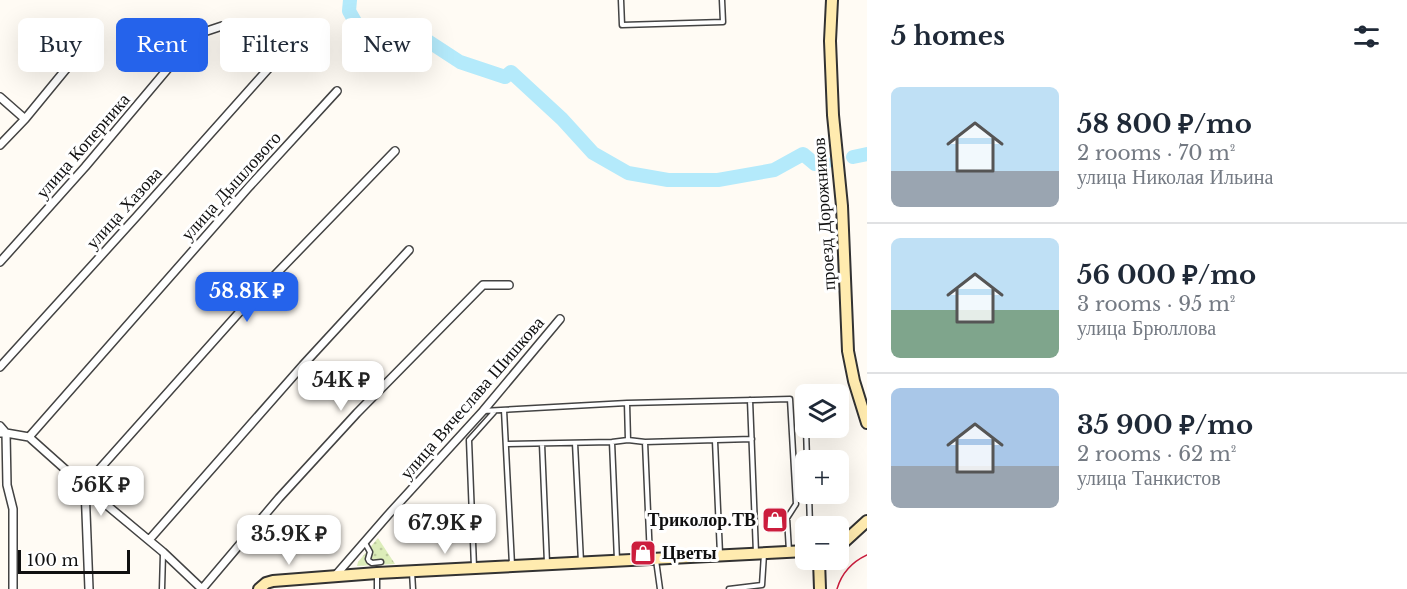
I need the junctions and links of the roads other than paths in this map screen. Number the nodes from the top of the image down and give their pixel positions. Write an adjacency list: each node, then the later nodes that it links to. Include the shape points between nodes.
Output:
1 (621, 0): 2 (lane, via 622,26 723,22)
2 (722, 0)
3 (832, 0): 22 (main road, проезд Дорожников, via 833,115 843,206 848,351)
4 (220, 28): 13 (street, улица Коперника, via 192,40)
5 (64, 72): 9 (street)
6 (265, 72): 16 (street, улица Хазова)
7 (337, 91): 25 (street, улица Дышлового)
8 (0, 97): 9 (street)
9 (25, 119): 10 (street)
10 (0, 145)
11 (395, 151): 34 (street, via 244,307)
12 (409, 250): 37 (street)
13 (0, 262)
14 (509, 285): 59 (street, via 483,285 357,413)
15 (560, 319): 21 (street, улица Вячеслава Шишкова)
16 (0, 367)
17 (750, 400): 18 (lane); 26 (lane); 40 (lane, via 790,399 796,504 787,518)
18 (627, 403): 20 (lane); 27 (lane)
19 (496, 410): 20 (lane); 21 (lane); 50 (lane, via 469,440)
20 (504, 410): 32 (lane)
21 (483, 411): 38 (street, улица Вячеслава Шишкова)
22 (867, 423)
23 (0, 426): 24 (street)
24 (3, 433): 25 (street); 56 (street, via 13,509)
25 (29, 437): 34 (street)
26 (752, 439): 28 (lane); 42 (lane)
27 (628, 440): 29 (lane); 30 (lane)
28 (715, 441): 30 (lane); 43 (lane)
29 (612, 442): 31 (lane); 45 (lane)
30 (645, 442): 44 (lane)
31 (574, 443): 33 (lane); 46 (lane)
32 (506, 444): 33 (lane); 48 (lane)
33 (542, 444): 47 (lane)
34 (85, 487): 37 (street); 57 (street)
35 (867, 521): 36 (main road)
36 (849, 537)
37 (149, 540): 39 (street)
38 (364, 542): 49 (lane, via 370,552 369,561); 53 (street, улица Вячеслава Шишкова)
39 (163, 552): 58 (lane); 59 (street)
40 (789, 552): 41 (main road); 42 (main road)
41 (795, 552)
42 (760, 554): 43 (main road); 55 (lane)
43 (720, 556): 44 (main road)
44 (653, 559): 45 (main road); 63 (lane)
45 (617, 561): 46 (main road)
46 (581, 562): 47 (main road)
47 (547, 564): 48 (main road)
48 (512, 566): 50 (main road)
49 (379, 567): 52 (main road); 53 (main road); 61 (lane)
50 (474, 568): 52 (main road)
51 (819, 570): 65 (main road)
52 (412, 571): 62 (lane)
53 (335, 576): 54 (main road)
54 (290, 584): 60 (main road, via 266,583)
55 (762, 587): 64 (lane)
56 (13, 589)
57 (89, 589)
58 (162, 589)
59 (202, 589)
60 (259, 589)
61 (377, 589)
62 (413, 589)
63 (660, 589)
64 (729, 589)
65 (820, 589)

